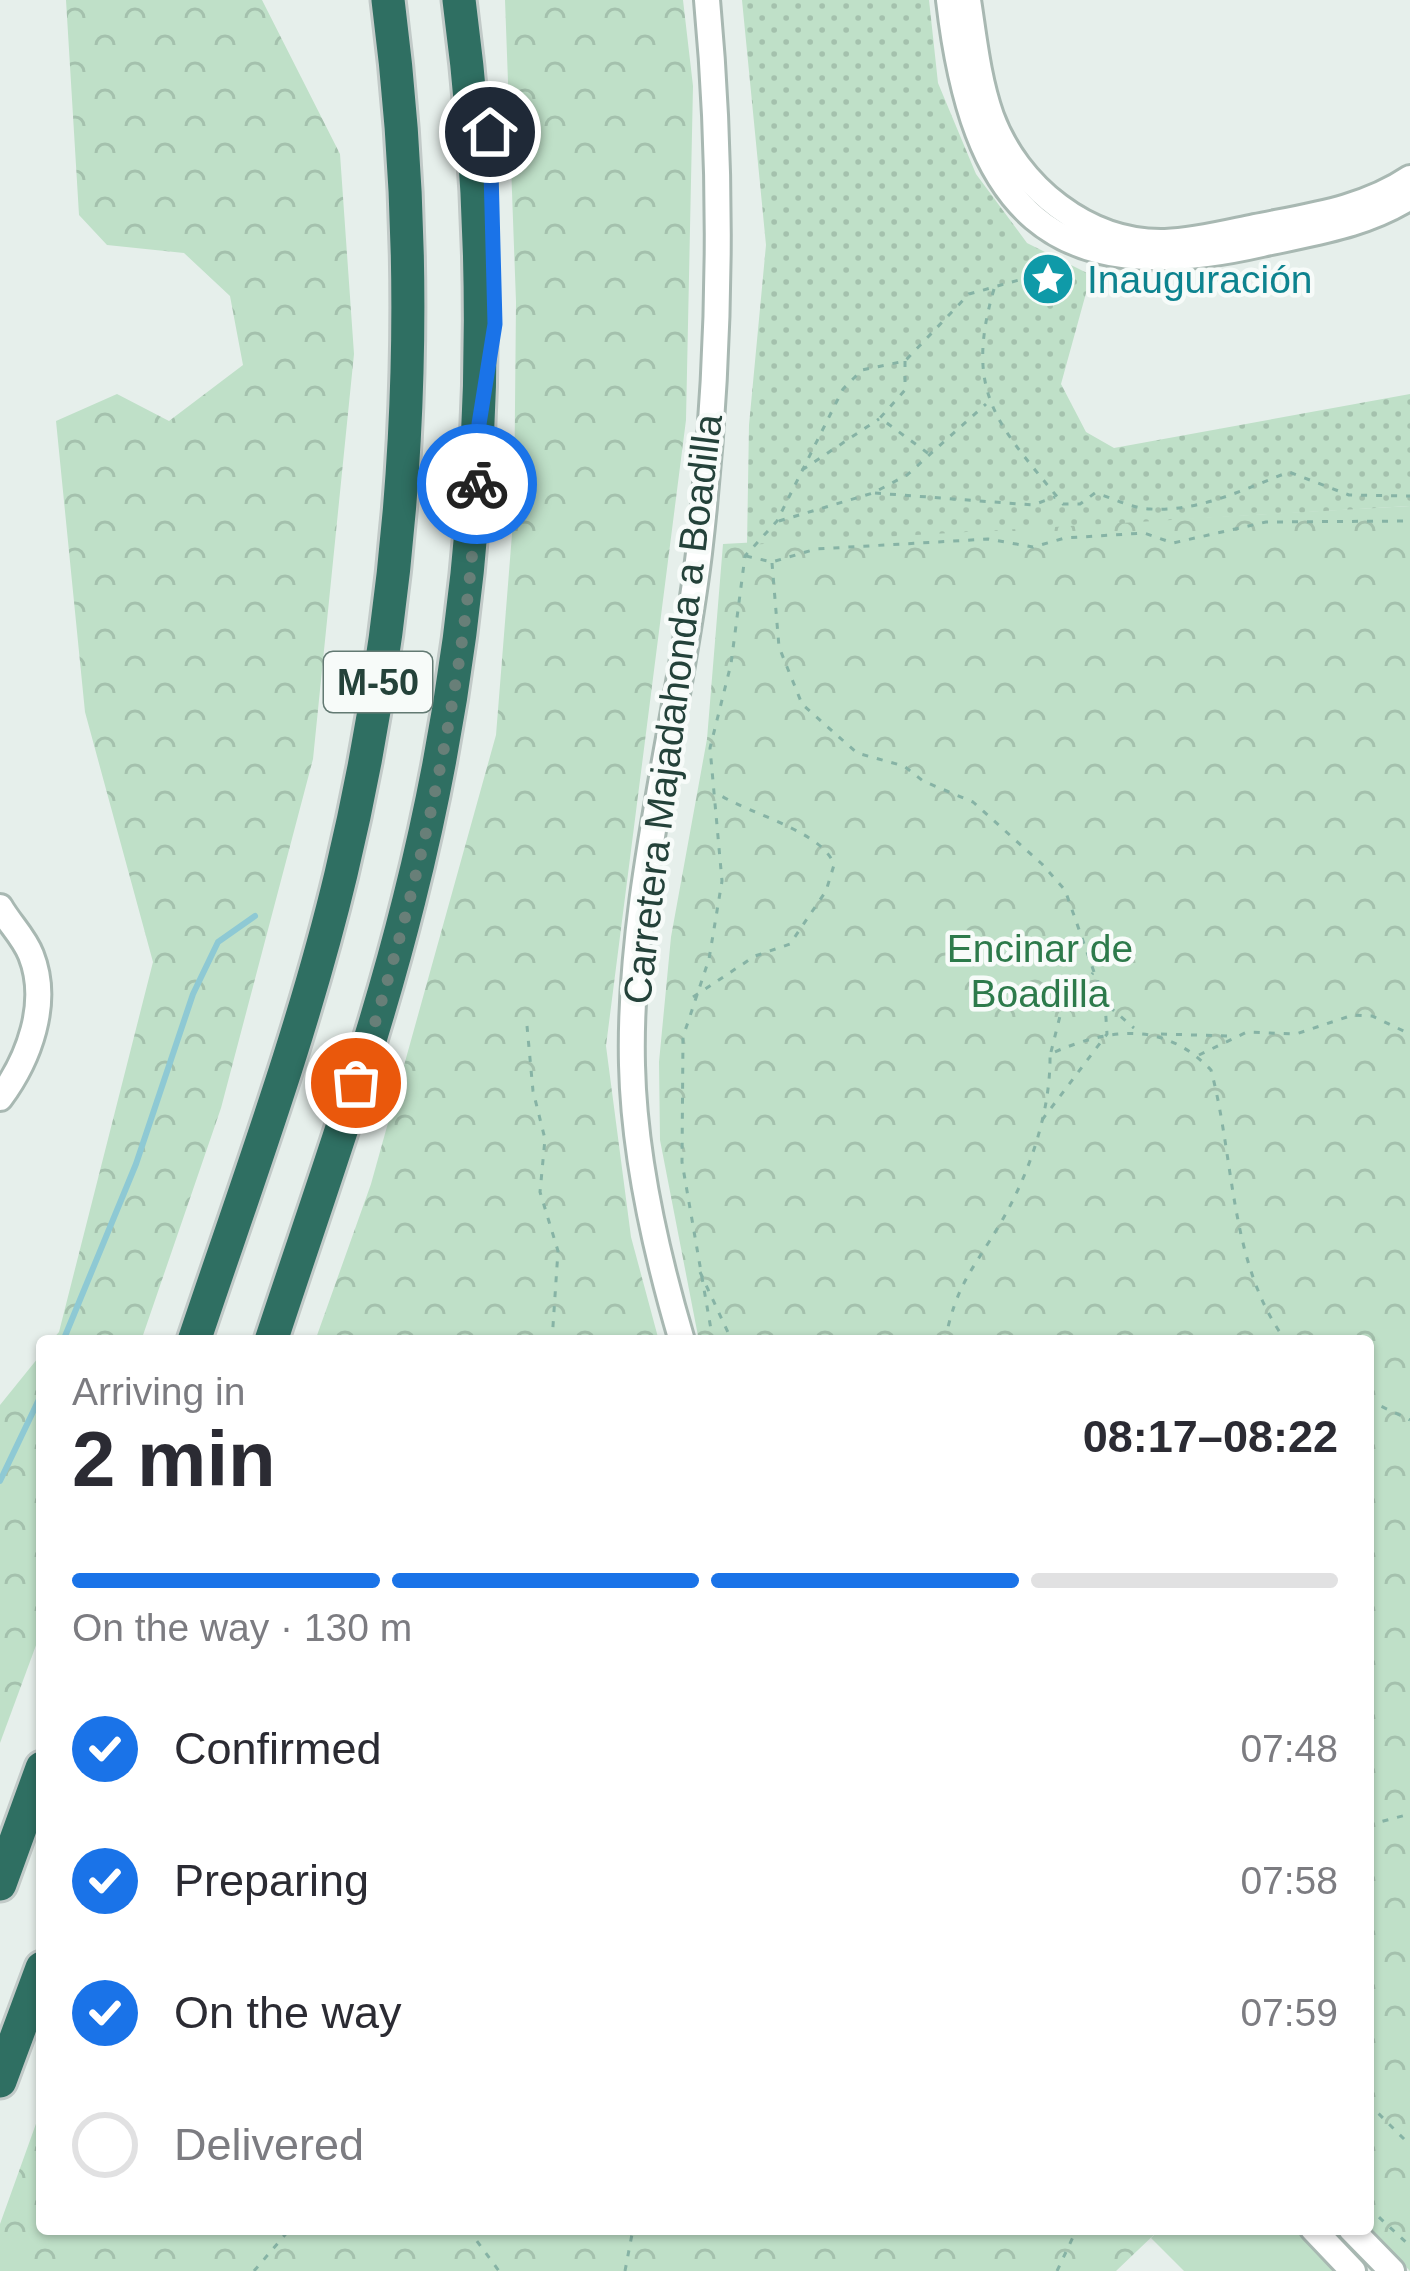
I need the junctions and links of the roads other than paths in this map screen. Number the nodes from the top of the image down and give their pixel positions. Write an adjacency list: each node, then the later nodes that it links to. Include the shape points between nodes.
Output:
1 (388, 0): 12 (highway, M-50, via 404,161 409,366 396,555 374,713 303,1019)
2 (459, 0): 9 (highway, M-50, via 472,127)
3 (482, 0): 9 (highway, via 495,324)
4 (707, 0): 14 (street, Carretera Majadahonda a Boadilla, via 717,188 711,404 632,1048 638,1141)
5 (949, 0): 8 (street, via 975,125 1001,183 1031,218 1080,248 1165,262 1226,253 1373,220)
6 (968, 0): 7 (street, via 992,120 1022,169 1086,226 1164,242 1223,234 1367,203)
7 (1410, 178)
8 (1410, 197)
9 (479, 424): 13 (highway, M-50, via 455,673 410,898)
10 (1, 910): 11 (street, via 36,974 31,1046)
11 (0, 1098)
12 (196, 1335)
13 (273, 1335)
14 (681, 1335)
15 (36, 1785): 16 (highway)
16 (0, 1884)
17 (36, 1984): 18 (highway)
18 (0, 2081)
19 (1319, 2235): 21 (street)
20 (1357, 2235): 22 (street)
21 (1353, 2271)
22 (1392, 2271)

